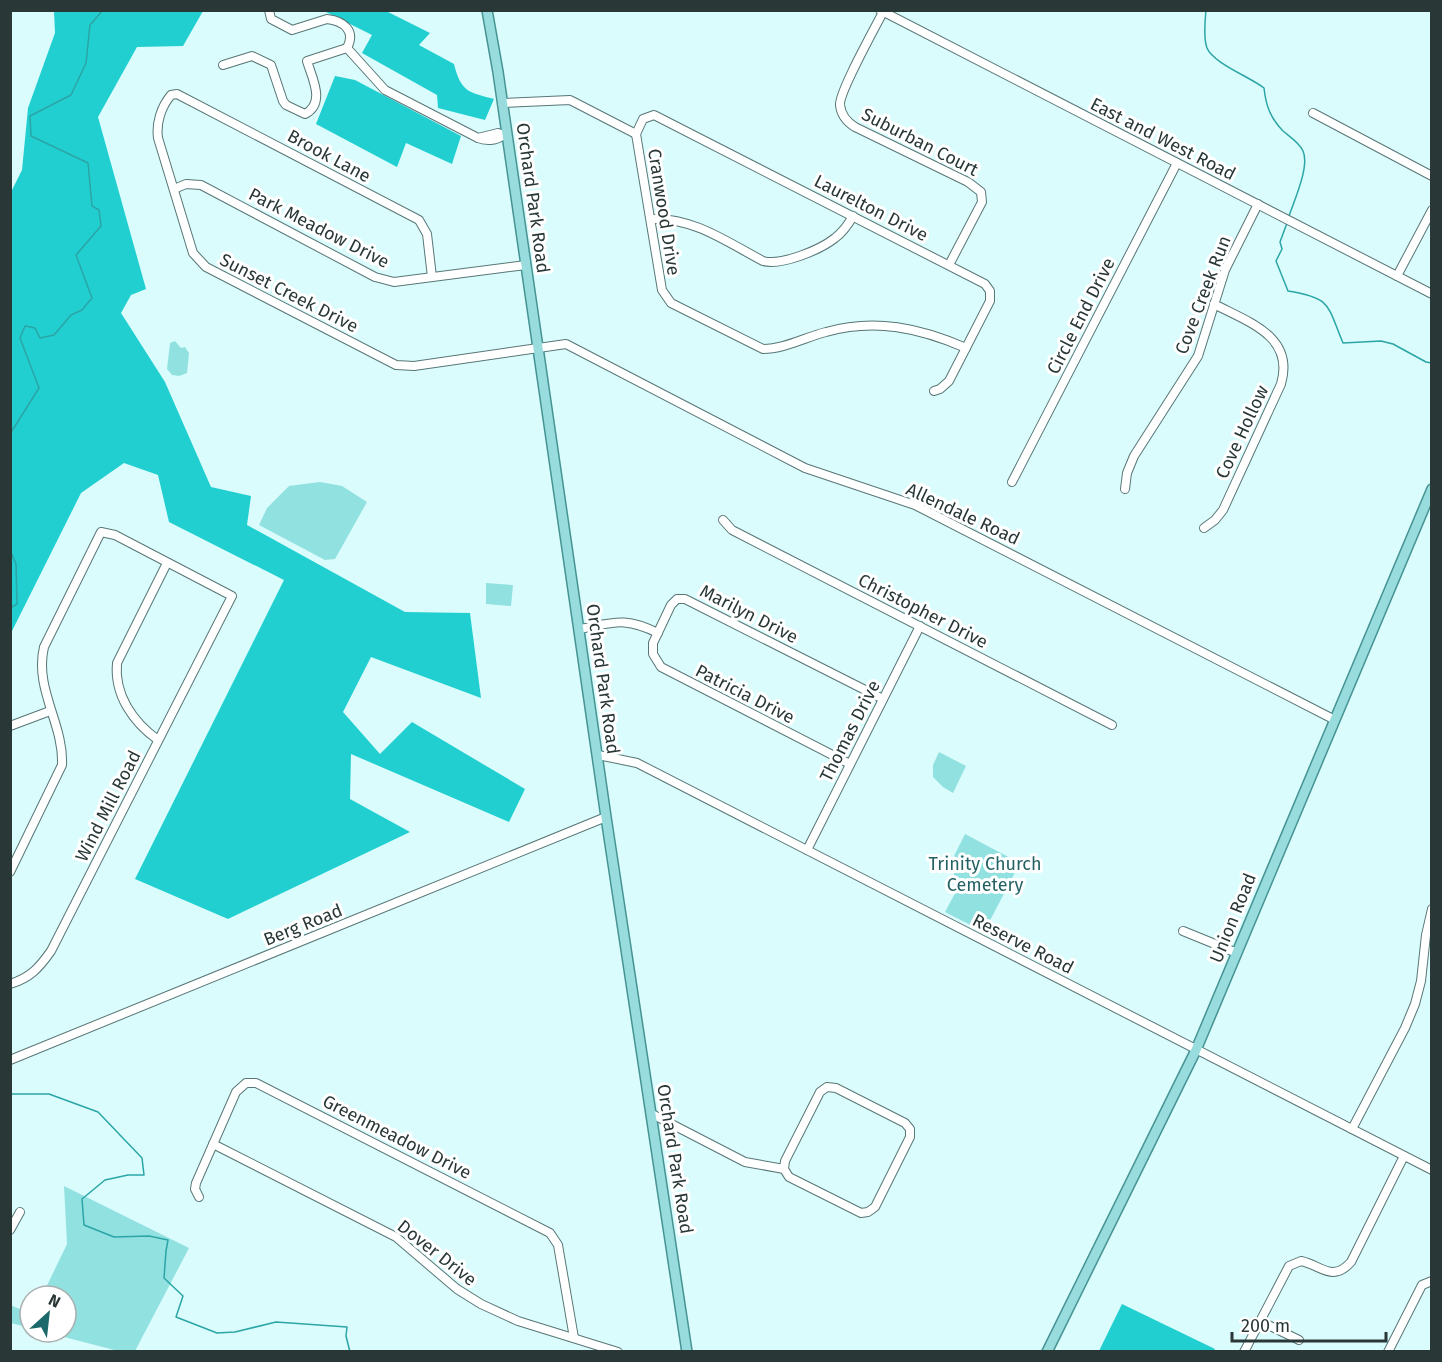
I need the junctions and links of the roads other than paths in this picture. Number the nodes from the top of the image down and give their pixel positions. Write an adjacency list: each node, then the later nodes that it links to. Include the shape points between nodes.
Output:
1 (269, 10): 4 (street, via 272,19 292,30 332,20 350,30)
2 (487, 10): 7 (main road, Orchard Park Road)
3 (882, 11): 11 (street, East and West Road); 19 (street, Suburban Court, via 842,93 840,108 855,127 981,192 982,202)
4 (347, 48): 5 (street, via 307,61 317,100 305,114 283,101 271,65 252,56); 10 (street, via 385,90 478,138)
5 (223, 65)
6 (171, 95): 13 (street, Sunset Creek Drive, via 156,127); 21 (street, Brook Lane, via 177,94 419,220 427,234)
7 (502, 103): 9 (street, via 570,100); 10 (main road, Orchard Park Road)
8 (1313, 113): 12 (street)
9 (636, 134): 16 (street, Laurelton Drive, via 643,119 654,115); 17 (street, Cranwood Drive)
10 (504, 136): 18 (main road, Orchard Park Road)
11 (1177, 163): 14 (street, East and West Road); 27 (street, Circle End Drive)
12 (1431, 176)
13 (174, 189): 21 (street, Park Meadow Drive, via 186,184 201,185 375,277 394,282); 24 (street, Sunset Creek Drive, via 193,253 206,267 396,365 414,366)
14 (1258, 204): 20 (street, East and West Road); 23 (street, Cove Creek Run, via 1230,258)
15 (1431, 210): 20 (street)
16 (853, 216): 17 (street, via 828,243 774,263 693,225); 19 (street, Laurelton Drive)
17 (651, 219): 25 (street, Cranwood Drive, via 667,300 760,348 775,348 829,331 875,325 925,332)
18 (525, 265): 21 (street, Park Meadow Drive); 24 (main road, Orchard Park Road)
19 (949, 265): 25 (street, Laurelton Drive, via 985,284 991,295)
20 (1397, 276): 22 (street, East and West Road)
21 (432, 277)
22 (1431, 294)
23 (1214, 304): 28 (street, Cove Creek Run, via 1198,356 1134,456); 31 (street, Cove Hollow, via 1269,335 1279,348 1283,371 1281,384 1223,510)
24 (538, 348): 34 (main road, Orchard Park Road); 38 (street, Allendale Road, via 566,345 805,468 915,505)
25 (966, 348): 26 (street, Laurelton Drive, via 949,381)
26 (934, 391)
27 (1012, 482)
28 (1125, 489)
29 (1431, 489): 38 (main road, Union Road)
30 (723, 520): 33 (street, Christopher Drive, via 732,530)
31 (1204, 528)
32 (167, 563): 37 (street, via 115,535 101,532 44,647 40,662); 41 (street, via 117,663 116,676 130,713); 41 (street, Wind Mill Road, via 232,596)
33 (920, 626): 36 (street, Thomas Drive); 39 (street, Christopher Drive)
34 (579, 629): 35 (street, via 624,621); 42 (main road, Orchard Park Road)
35 (658, 633): 36 (street, Marilyn Drive, via 673,602 685,599); 43 (street, Patricia Drive, via 652,654 661,667)
36 (883, 699): 43 (street, Thomas Drive)
37 (50, 711): 40 (street); 46 (street, via 63,750 62,765)
38 (1335, 720): 49 (main road, Union Road)
39 (1112, 725)
40 (10, 726)
41 (158, 740): 50 (street, Wind Mill Road, via 51,951 31,975)
42 (598, 755): 44 (main road, Orchard Park Road); 45 (street, Reserve Road, via 638,763)
43 (850, 764): 45 (street, Thomas Drive)
44 (606, 817): 52 (street, Berg Road); 53 (main road, Orchard Park Road)
45 (807, 850): 51 (street, Reserve Road)
46 (10, 872)
47 (1431, 909): 54 (street, via 1415,1004)
48 (1183, 931): 49 (street)
49 (1237, 952): 51 (main road, Union Road)
50 (10, 984)
51 (1196, 1050): 54 (street, Reserve Road); 68 (main road, Union Road)
52 (10, 1060)
53 (651, 1114): 57 (street, via 745,1162); 67 (main road, Orchard Park Road)
54 (1353, 1130): 56 (street, Reserve Road)
55 (213, 1144): 59 (street, Greenmeadow Drive, via 196,1184); 64 (street, Dover Drive, via 396,1237 457,1289 481,1304 518,1321); 64 (street, Greenmeadow Drive, via 238,1088 256,1083 546,1230 558,1245)
56 (1404, 1156): 58 (street, Reserve Road); 63 (street, via 1347,1266 1332,1272 1306,1262 1293,1263)
57 (784, 1169): 57 (street, via 820,1092 827,1087 836,1088 910,1129 910,1137 874,1208 868,1212 861,1213 789,1177)
58 (1431, 1170)
59 (199, 1197)
60 (20, 1212): 61 (street)
61 (10, 1230)
62 (1431, 1281): 70 (street, via 1422,1285)
63 (1260, 1321): 65 (street); 69 (street)
64 (574, 1338): 66 (street, Dover Drive)
65 (1299, 1340)
66 (618, 1352)
67 (687, 1352)
68 (1047, 1352)
69 (1245, 1352)
70 (1388, 1352)

